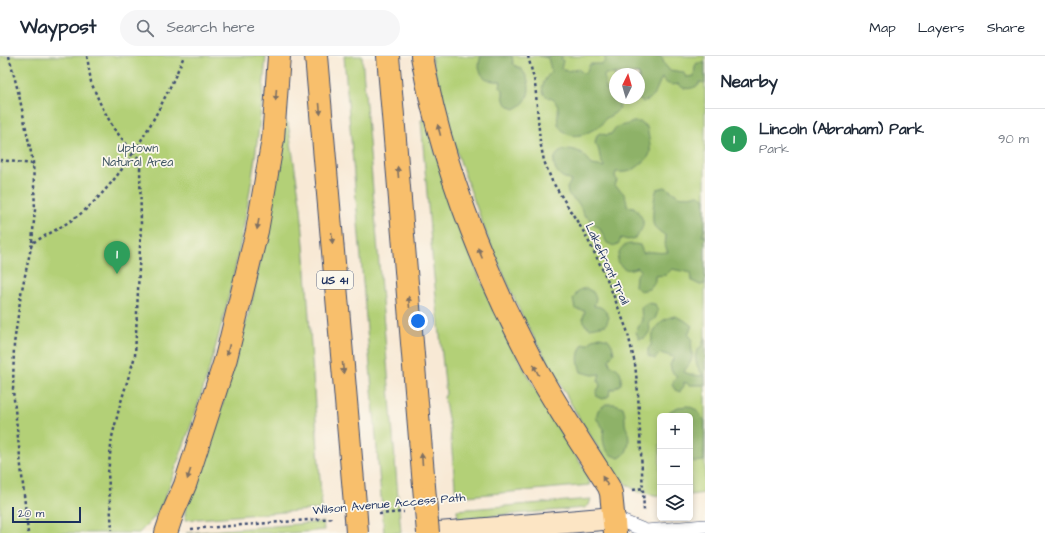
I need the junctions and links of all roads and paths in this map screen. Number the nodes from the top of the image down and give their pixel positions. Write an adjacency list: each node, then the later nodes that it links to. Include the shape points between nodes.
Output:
1 (9, 56): 11 (path)
2 (87, 56): 9 (path, via 91,82 100,103 114,129)
3 (184, 56): 9 (path, via 174,80)
4 (279, 56): 23 (highway, one-way to 23, via 273,139 257,231 226,358 185,485)
5 (316, 56): 24 (highway, US 41, one-way to 24, bridge)
6 (388, 56): 25 (highway, one-way to 6, bridge)
7 (422, 56): 17 (highway, one-way to 7, via 612,494 609,487 539,375 476,244 442,143)
8 (528, 56): 13 (path, Lakefront Trail, via 535,83 544,160 552,181 598,260 627,330 635,364 638,393)
9 (133, 153): 12 (path, via 116,177 84,210 61,227); 19 (path, via 140,166 141,225 135,356 112,437 108,473)
10 (0, 160): 11 (path)
11 (33, 164): 12 (path, via 35,210)
12 (32, 243): 22 (path, via 14,344 13,390)
13 (643, 488)
14 (409, 512): 15 (path, Wilson Avenue Access Path)
15 (378, 514)
16 (338, 518): 20 (path, Wilson Avenue Access Path)
17 (614, 526): 21 (lane); 26 (street)
18 (705, 526): 21 (lane)
19 (112, 530)
20 (190, 530)
21 (644, 532)
22 (28, 533)
23 (166, 533)
24 (358, 533)
25 (428, 533)
26 (439, 533)

